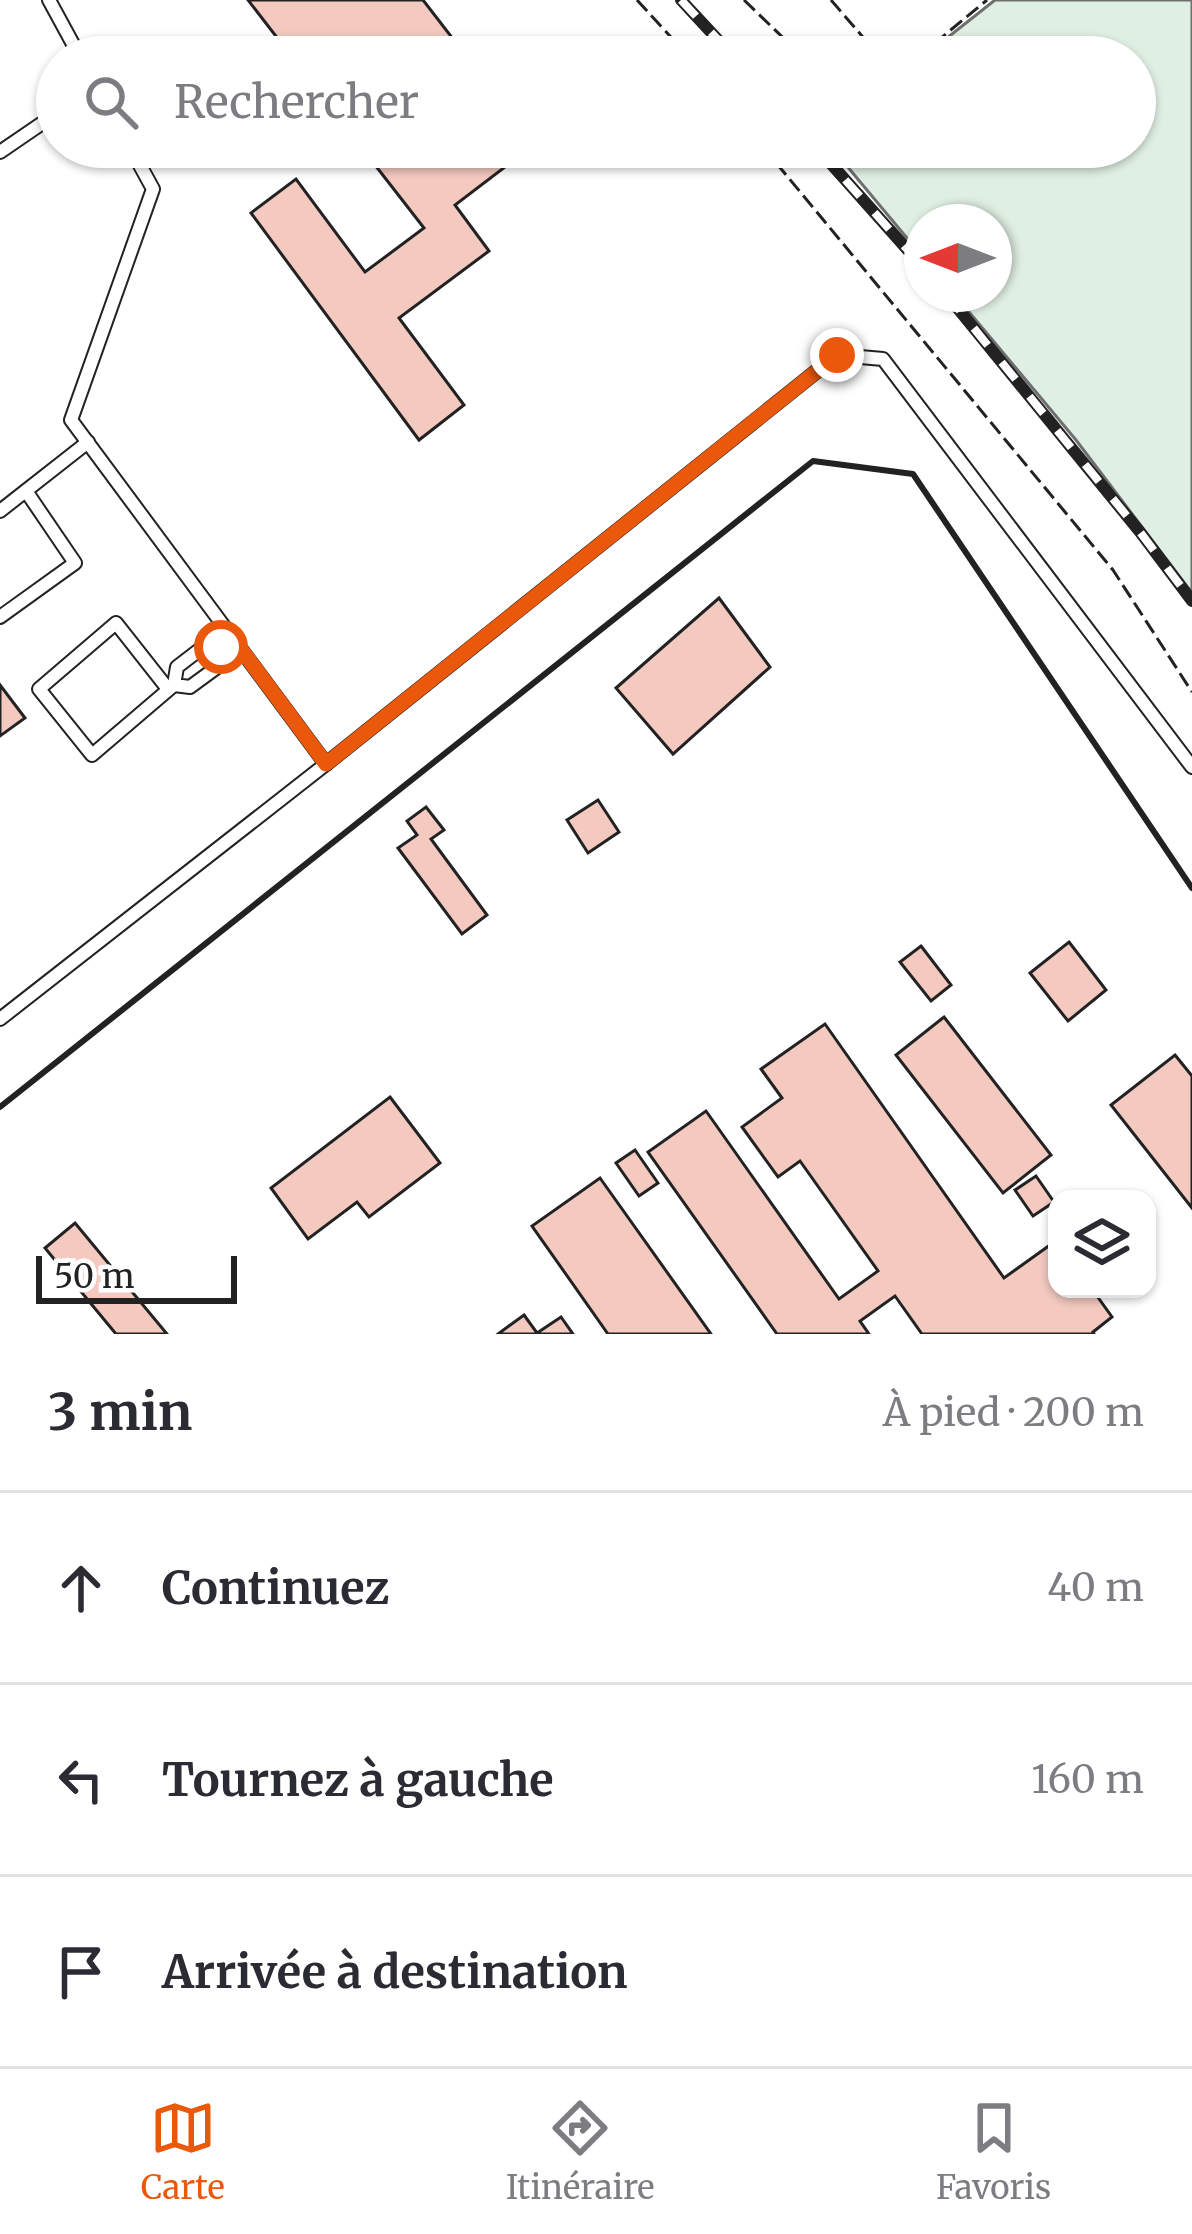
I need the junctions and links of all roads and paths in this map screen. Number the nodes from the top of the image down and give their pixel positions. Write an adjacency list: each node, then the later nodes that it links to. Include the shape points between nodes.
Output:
1 (49, 0): 2 (lane)
2 (69, 36)
3 (36, 127): 4 (lane)
4 (0, 152)
5 (142, 168): 6 (lane, via 153,189 71,419)
6 (88, 442): 7 (lane); 10 (lane)
7 (26, 490): 8 (lane); 9 (lane, via 75,563)
8 (0, 511)
9 (0, 617)
10 (226, 642): 11 (lane, via 207,644 177,667); 11 (lane, via 220,665 190,687); 12 (lane)
11 (171, 687): 11 (lane, via 92,755 39,689 116,623)
12 (326, 764): 13 (lane, via 837,355 883,358); 14 (lane)
13 (1192, 767)
14 (0, 1019)

